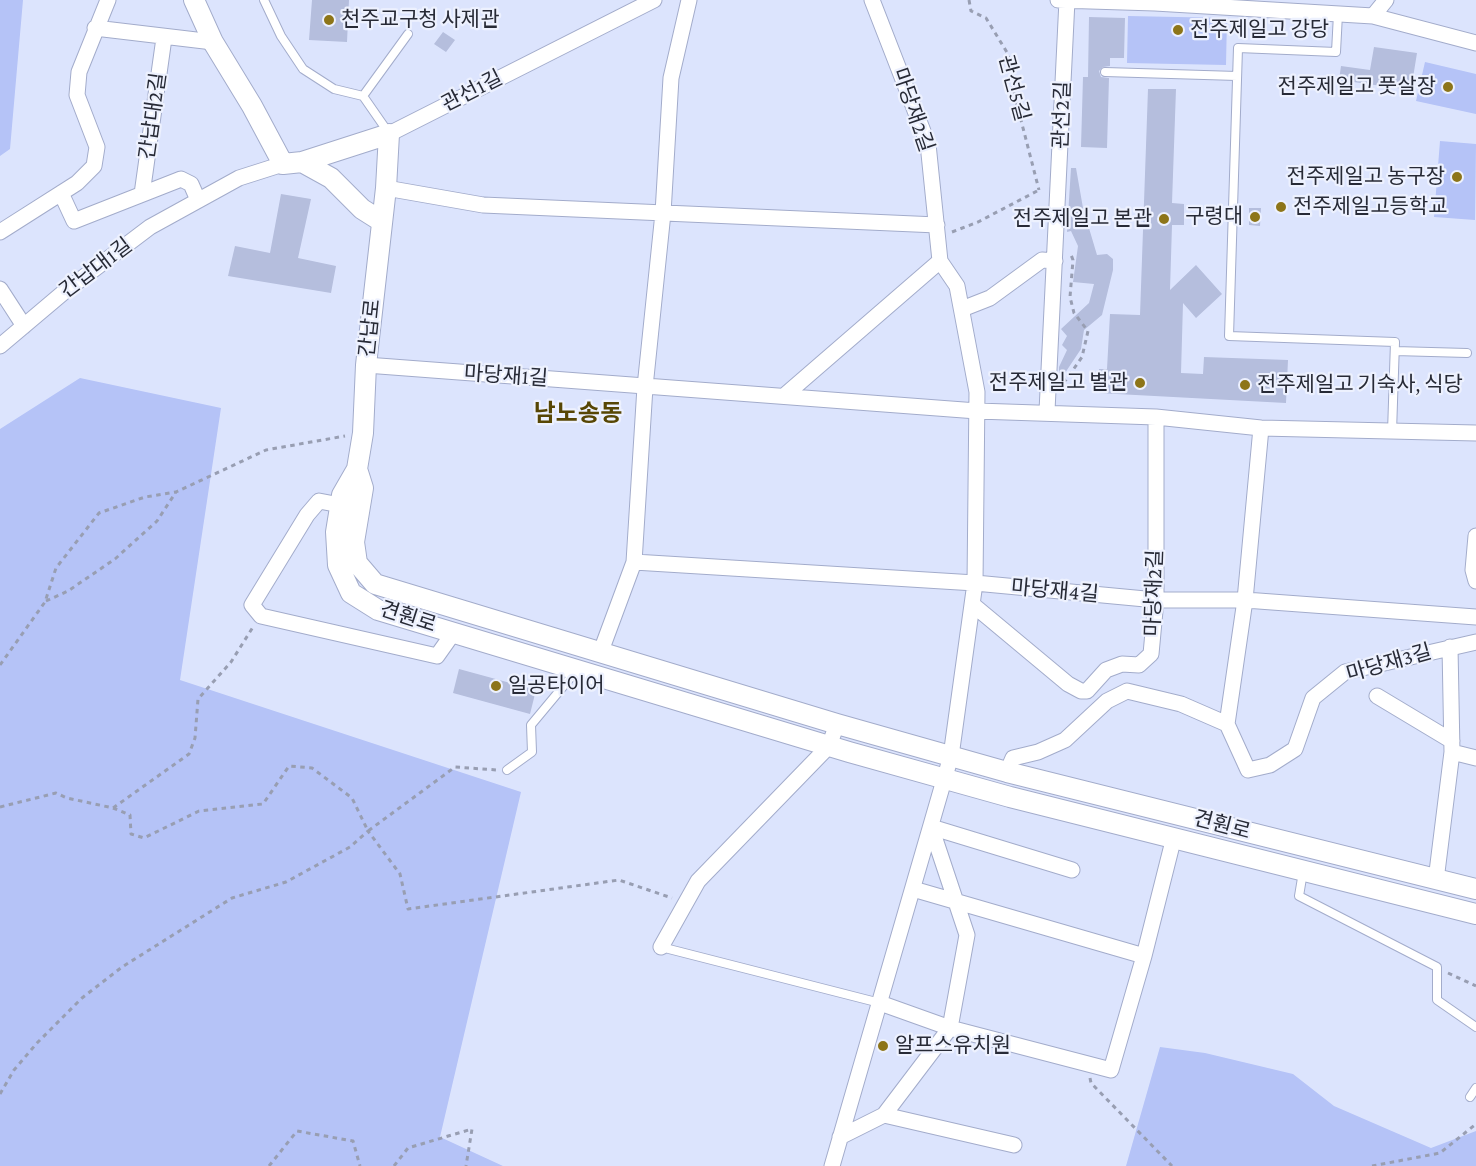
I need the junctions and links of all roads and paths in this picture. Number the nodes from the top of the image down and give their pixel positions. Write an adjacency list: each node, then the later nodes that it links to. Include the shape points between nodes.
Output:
1 (108, 0): 13 (street)
2 (194, 0): 16 (street)
3 (264, 0): 20 (lane, via 303,69 334,89)
4 (654, 0): 21 (street, 관선1길)
5 (689, 0): 27 (street, via 671,78)
6 (872, 0): 29 (street, 마당재2길, via 928,144)
7 (969, 0): 29 (path, 관선5길, via 971,11 986,18 1008,54 1014,93 1040,190 978,222)
8 (1386, 0): 12 (street)
9 (1064, 1): 10 (street); 30 (street, 관선2길)
10 (1280, 5): 11 (street)
11 (1338, 14): 12 (street); 19 (lane, via 1336,52 1238,48)
12 (1373, 16): 17 (street)
13 (95, 28): 15 (street); 24 (street, via 80,72 77,95 97,147 94,166)
14 (408, 34): 20 (lane)
15 (164, 38): 16 (street); 25 (street, 간납대2길)
16 (213, 42): 22 (street)
17 (1476, 43)
18 (1105, 72): 19 (lane)
19 (1237, 76): 38 (lane, via 1229,336 1395,342)
20 (363, 96): 21 (lane)
21 (389, 134): 22 (street, 관선1길); 23 (street, 간납로)
22 (293, 163): 26 (street, 간납대1길, via 239,178); 28 (street, via 332,178 362,209)
23 (386, 188): 27 (street, via 483,205); 28 (street, 간납로)
24 (61, 193): 25 (street, 간납대1길, via 74,221); 31 (street)
25 (142, 194): 26 (street, 간납대1길, via 181,179 191,183)
26 (198, 200): 36 (street, 간납대1길, via 150,227)
27 (663, 213): 29 (street, via 810,219); 42 (street)
28 (381, 221): 40 (street, 간납로)
29 (937, 230): 32 (street, 마당재2길)
30 (1056, 230): 33 (street); 41 (path, via 1064,232 1073,260 1070,297 1074,312 1088,331 1082,357 1066,380)
31 (0, 232)
32 (940, 261): 35 (street, 마당재2길, via 957,286); 43 (street)
33 (1055, 261): 35 (street, via 1042,260 990,298); 41 (street)
34 (0, 289): 36 (street)
35 (962, 309): 44 (street, 마당재2길)
36 (24, 326): 37 (street, 간납대1길)
37 (0, 346)
38 (1395, 351): 39 (lane); 48 (lane)
39 (1467, 353)
40 (366, 365): 42 (street, 마당재1길); 49 (street, 간납로)
41 (1048, 379): 45 (street)
42 (645, 387): 43 (street, 마당재1길); 55 (street)
43 (784, 396): 44 (street)
44 (977, 411): 45 (street); 57 (street, 마당재2길)
45 (1047, 411): 46 (street)
46 (1156, 417): 47 (street); 58 (street, 마당재2길)
47 (1261, 428): 48 (street); 59 (street)
48 (1392, 432): 50 (street)
49 (363, 433): 51 (street, 간납로); 52 (path, via 266,450)
50 (1476, 433)
51 (357, 469): 53 (street, 견훤로); 67 (street, 견훤로, via 363,488 354,542 357,563 375,584)
52 (176, 492): 60 (path, via 157,521 116,559); 60 (path, via 145,496 99,513 56,568)
53 (340, 505): 62 (street, via 319,501 307,515 252,605); 64 (street, 견훤로, via 336,532 338,565 351,593 378,610)
54 (1476, 536): 56 (street)
55 (634, 562): 57 (street, 마당재4길); 67 (street)
56 (1476, 581)
57 (975, 583): 58 (street, 마당재4길); 61 (street, 마당재2길)
58 (1156, 600): 59 (street, 마당재4길); 61 (street, 마당재2길, via 1151,654 1139,665 1122,664 1106,670 1087,691 1068,684)
59 (1245, 600): 63 (street, 마당재4길); 72 (street)
60 (45, 602): 68 (path)
61 (972, 604): 75 (street, 마당재2길)
62 (261, 616): 64 (street, via 437,656); 81 (path, via 231,663 198,699 189,754)
63 (1476, 616)
64 (454, 632): 69 (street, 견훤로)
65 (1476, 642): 66 (street)
66 (1450, 647): 72 (street, 마당재3길, via 1345,672 1313,698 1295,748 1270,765 1248,770); 74 (street)
67 (601, 651): 71 (street, 견훤로)
68 (0, 665)
69 (578, 668): 73 (street, 견훤로); 77 (lane, via 531,725 532,752)
70 (1377, 696): 74 (street)
71 (837, 724): 73 (street); 75 (street, 견훤로)
72 (1227, 724): 78 (street, via 1181,704 1127,691 1107,701 1065,740 1013,758)
73 (829, 746): 79 (street, 견훤로); 91 (street, via 698,881)
74 (1452, 747): 76 (street); 87 (street)
75 (951, 756): 78 (street, 견훤로); 79 (street)
76 (1476, 758)
77 (507, 770): 83 (path, via 455,767)
78 (1007, 772): 87 (street, 견훤로)
79 (945, 778): 82 (street); 84 (street, 견훤로)
80 (0, 807): 81 (path, via 56,793)
81 (113, 808): 83 (path, via 130,815 132,834 144,838 199,811 263,804 289,766 312,768 352,798)
82 (931, 828): 85 (street); 88 (street); 90 (street)
83 (368, 831): 91 (path, via 400,874 408,909 619,880); 102 (path, via 350,848 286,882 232,898 122,967 37,1043)
84 (1174, 837): 86 (street, 견훤로); 94 (street, 견훤로)
85 (1072, 870)
86 (1303, 870): 92 (street, 견훤로); 95 (lane, via 1299,896)
87 (1436, 880): 89 (street, 견훤로)
88 (913, 889): 90 (street); 97 (street)
89 (1476, 889)
90 (957, 902): 94 (street); 99 (street, via 967,935)
91 (686, 903): 93 (street)
92 (1476, 914)
93 (661, 947): 97 (lane)
94 (1144, 956): 100 (street, 견훤로, via 1111,1070)
95 (1437, 967): 96 (path); 98 (lane, via 1437,1000)
96 (1476, 987)
97 (880, 1003): 99 (street, 견훤로); 106 (street)
98 (1476, 1027)
99 (950, 1028): 100 (street, 견훤로); 104 (street)
100 (1086, 1064): 113 (path, via 1091,1083)
101 (1476, 1088): 103 (lane)
102 (0, 1094)
103 (1470, 1097)
104 (884, 1114): 106 (street); 107 (street)
105 (1476, 1124): 114 (path, via 1440,1153)
106 (840, 1137): 112 (street)
107 (1014, 1145)
108 (269, 1166): 109 (path, via 297,1131 353,1141)
109 (360, 1166)
110 (394, 1166): 111 (path, via 408,1148 472,1129)
111 (466, 1166)
112 (832, 1166)
113 (1173, 1166)
114 (1372, 1166)

